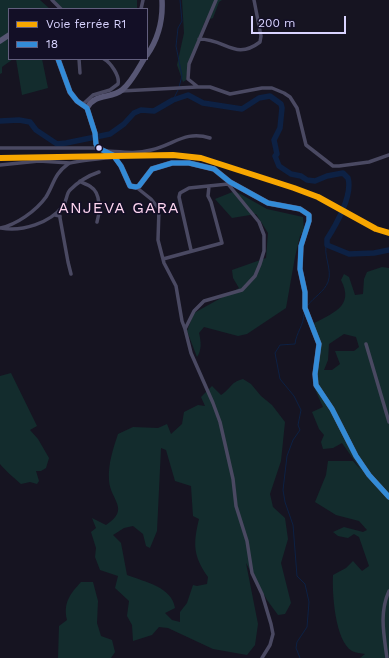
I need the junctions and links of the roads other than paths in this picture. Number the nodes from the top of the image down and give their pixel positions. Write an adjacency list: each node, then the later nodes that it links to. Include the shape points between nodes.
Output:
1 (52, 0): 5 (street)
2 (162, 0): 7 (street, via 163,16)
3 (216, 0): 6 (street)
4 (254, 0): 6 (street, via 260,42 240,51)
5 (60, 8)
6 (199, 39): 13 (street, via 189,64 188,79)
7 (148, 54)
8 (58, 60): 15 (street, via 70,92)
9 (79, 60): 12 (street)
10 (105, 60): 15 (street, via 112,66 119,80 118,84 110,90 94,95)
11 (143, 60): 14 (street)
12 (80, 74)
13 (198, 86): 14 (street); 19 (street, via 230,94 262,88 272,88 284,93 297,108 306,145 334,166 361,164)
14 (121, 91): 15 (street, via 96,98)
15 (85, 107): 17 (street)
16 (210, 138): 17 (street, via 199,135 186,136 152,150 134,153)
17 (100, 147): 18 (street); 20 (street)
18 (0, 148)
19 (389, 155)
20 (114, 157): 21 (street); 27 (street, via 121,166 128,184)
21 (70, 163): 22 (street, via 39,161); 30 (street, via 57,172 45,198 39,204 19,220)
22 (0, 165)
23 (99, 172): 24 (street)
24 (80, 181): 28 (street, via 68,193 66,202); 29 (street, via 92,187 97,193)
25 (229, 183): 26 (street); 27 (street, via 214,169 180,162 152,169); 34 (street, via 259,222 264,235 262,257 250,282 242,290 204,301 194,312); 37 (street, via 268,203 300,209 309,215 300,257 306,310 319,344 316,385 332,409 356,456)
26 (209, 186): 31 (street, via 189,188 180,193); 31 (street, via 208,196 212,202 222,243)
27 (136, 187): 32 (street, via 159,209 158,240)
28 (55, 215): 30 (street, via 23,228); 33 (street, via 60,218)
29 (97, 222)
30 (0, 228)
31 (191, 250): 32 (street)
32 (163, 259): 34 (street, via 176,286)
33 (71, 274)
34 (185, 329): 39 (street, via 191,353 220,422 252,573 262,594 271,624 273,634)
35 (366, 344): 36 (street)
36 (389, 422)
37 (389, 497)
38 (389, 591): 40 (street, via 382,621)
39 (262, 658)
40 (388, 658)

